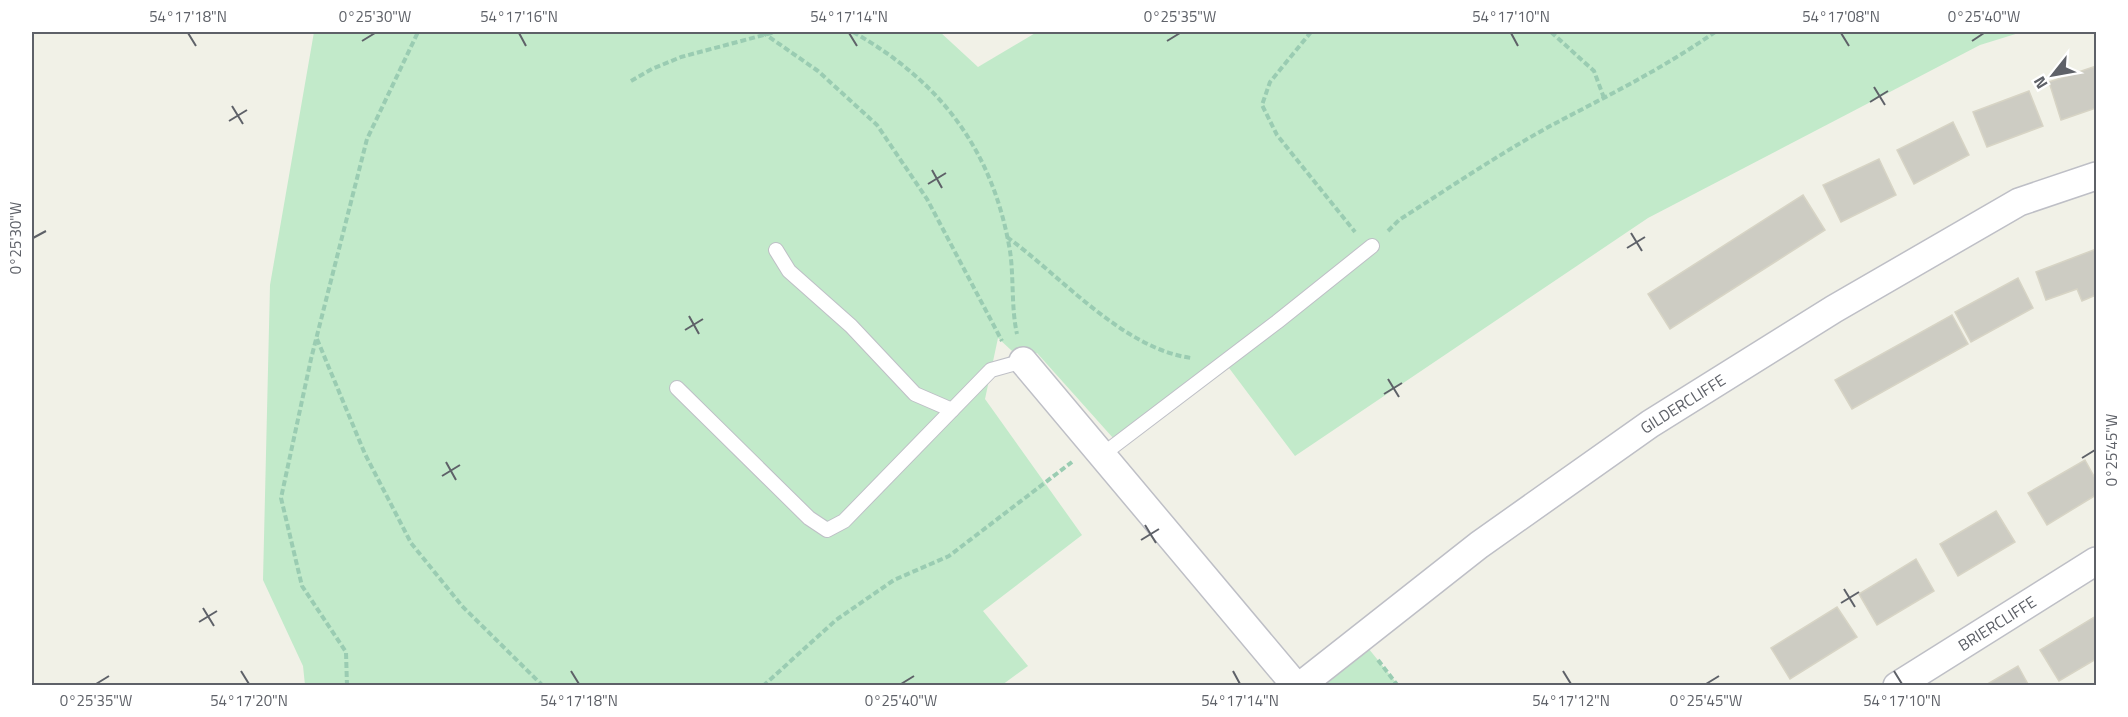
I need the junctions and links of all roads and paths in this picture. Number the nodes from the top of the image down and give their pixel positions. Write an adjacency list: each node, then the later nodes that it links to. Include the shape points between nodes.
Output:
1 (418, 32): 15 (path, via 368,139)
2 (762, 32): 8 (path)
3 (775, 32): 8 (path)
4 (853, 32): 12 (path, via 888,51 947,106 970,139 986,173)
5 (1311, 32): 13 (path, via 1270,82 1262,105 1277,135)
6 (1551, 32): 10 (path, via 1594,71)
7 (1715, 32): 10 (path)
8 (767, 35): 9 (path, via 681,57); 17 (path, via 818,72 877,125 927,199 998,337)
9 (631, 81)
10 (1604, 98): 13 (path, via 1550,126 1399,220)
11 (2097, 176): 26 (street, GILDERCLIFFE, via 2019,202 1834,309 1650,424 1479,545)
12 (1006, 236): 16 (path, via 1120,327 1154,349 1175,356); 17 (path, via 1014,287 1014,322)
13 (1370, 247): 16 (lane)
14 (776, 250): 19 (lane, via 789,272 851,326 915,394)
15 (317, 338): 22 (path, via 365,454 411,543 462,606); 23 (path, via 281,498 302,586 346,652)
16 (1229, 358): 20 (lane)
17 (1023, 361): 19 (lane, via 991,370); 20 (street)
18 (677, 388): 19 (lane, via 809,518 827,530 844,521)
19 (952, 410)
20 (1098, 450): 25 (path, via 949,556 894,580 836,620); 26 (street)
21 (2097, 561): 27 (street, BRIERCLIFFE)
22 (542, 684): 24 (path)
23 (347, 686)
24 (548, 686)
25 (763, 686)
26 (1298, 686)
27 (1897, 686)

